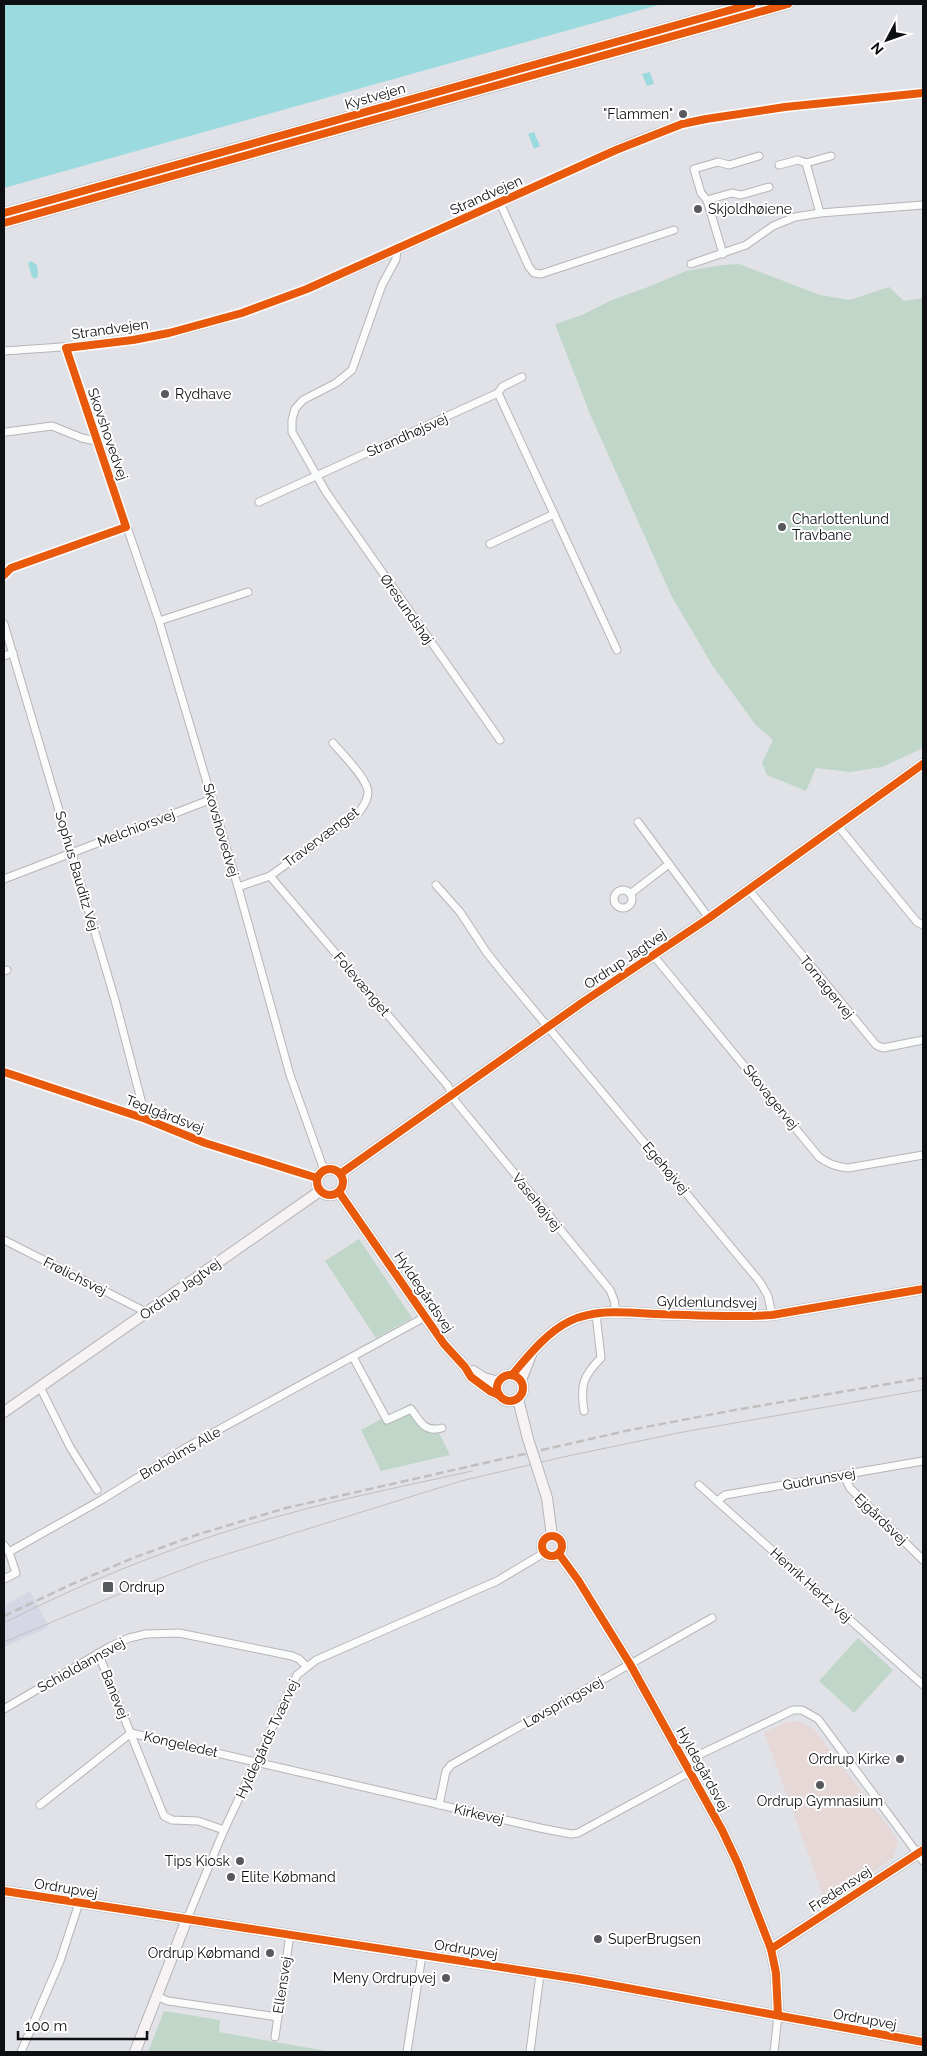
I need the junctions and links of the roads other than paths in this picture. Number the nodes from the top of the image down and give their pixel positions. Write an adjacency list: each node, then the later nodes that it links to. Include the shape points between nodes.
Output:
1 (752, 4): 12 (street, Kystvejen)
2 (788, 4): 14 (street, Kystvejen)
3 (923, 93): 10 (street, Strandvejen, via 785,107 682,124)
4 (759, 156): 9 (street, via 729,165 718,162 694,169 701,193)
5 (831, 156): 6 (street)
6 (806, 163): 7 (street, via 798,160); 13 (street)
7 (779, 165)
8 (769, 187): 9 (street)
9 (708, 200): 17 (street)
10 (500, 203): 15 (street, Strandvejen, via 534,273 541,274); 16 (street, Strandvejen)
11 (923, 205): 13 (street)
12 (4, 213)
13 (820, 213): 17 (street, via 780,223 746,245)
14 (4, 223)
15 (674, 230)
16 (397, 249): 19 (street, Strandvejen, via 242,313 169,333); 25 (street, Øresundshøj, via 396,259 382,285 352,370 336,383 303,400 295,409 292,432)
17 (723, 254): 18 (street)
18 (691, 264)
19 (66, 348): 20 (street, Strandvejen); 24 (street, Skovshovedvej)
20 (4, 351)
21 (522, 377): 22 (street, Strandhøjsvej, via 502,387)
22 (498, 393): 25 (street, Strandhøjsvej); 27 (street)
23 (6, 432): 24 (street, via 52,426)
24 (96, 441): 28 (street, Skovshovedvej)
25 (315, 476): 26 (street); 37 (street, Øresundshøj)
26 (259, 502)
27 (554, 514): 29 (street); 34 (street)
28 (126, 527): 30 (street, via 11,568); 32 (street, Skovshovedvej)
29 (490, 544)
30 (4, 575)
31 (248, 592): 32 (street)
32 (159, 620): 40 (street, Skovshovedvej)
33 (4, 624): 35 (street, Sophus Bauditz Vej)
34 (617, 650)
35 (12, 653): 36 (street); 43 (street, Sophus Bauditz Vej)
36 (4, 656)
37 (500, 740)
38 (333, 743): 45 (street, Travervænget, via 362,778 368,792 366,802 360,811)
39 (923, 764): 42 (street, Ordrup Jagtvej)
40 (212, 799): 43 (street, Melchiorsvej); 48 (street, Skovshovedvej)
41 (638, 822): 44 (street)
42 (838, 826): 49 (street, Ordrup Jagtvej); 52 (street, via 917,922)
43 (72, 853): 46 (street, Melchiorsvej); 58 (street, Sophus Bauditz Vej)
44 (669, 864): 50 (street); 51 (street)
45 (270, 876): 48 (street, Travervænget); 57 (street, Folevænget, via 427,1060)
46 (4, 879)
47 (436, 885): 54 (street)
48 (238, 887): 60 (street, Skovshovedvej)
49 (749, 890): 51 (street, Ordrup Jagtvej); 55 (street, Tornagervej, via 876,1045 883,1048)
50 (630, 894)
51 (709, 918): 53 (street, Ordrup Jagtvej)
52 (923, 925)
53 (653, 955): 54 (street, Ordrup Jagtvej); 59 (street, Skovagervej, via 823,1160 848,1168)
54 (548, 1027): 57 (street, Ordrup Jagtvej); 69 (street, Egehøjvej, via 760,1282 768,1296)
55 (923, 1040)
56 (4, 1072): 58 (street, Teglgårdsvej)
57 (452, 1094): 61 (street, Ordrup Jagtvej); 67 (street, Vasehøjvej, via 610,1290)
58 (146, 1119): 60 (street, Teglgårdsvej, via 205,1142)
59 (923, 1155)
60 (321, 1174): 61 (street, via 333,1169); 62 (street, via 317,1184)
61 (340, 1174): 63 (street, via 343,1184)
62 (320, 1191): 63 (street, via 329,1196); 66 (street, Ordrup Jagtvej)
63 (339, 1192): 70 (street, Hyldegårdsvej)
64 (4, 1240): 66 (street, Frølichsvej)
65 (923, 1289): 69 (street, Gyldenlundsvej)
66 (146, 1312): 75 (street, Ordrup Jagtvej)
67 (616, 1312): 68 (street, Gyldenlundsvej); 69 (street, Gyldenlundsvej)
68 (596, 1314): 73 (street, Gyldenlundsvej, via 569,1321 556,1330 526,1358); 78 (street, via 601,1358 588,1372 581,1391)
69 (772, 1315)
70 (425, 1317): 71 (street, Broholms Alle); 72 (street, Hyldegårdsvej)
71 (353, 1357): 80 (street, via 387,1420 411,1409 424,1427); 88 (street, Broholms Alle, via 187,1447)
72 (465, 1367): 74 (street, Hyldegårdsvej); 76 (street, Hyldegårdsvej, via 471,1377)
73 (516, 1377): 74 (street, via 504,1376); 77 (street, via 524,1390)
74 (499, 1382): 76 (street)
75 (40, 1387): 79 (street, Ordrup Jagtvej); 84 (street, via 70,1447)
76 (499, 1395): 77 (street)
77 (513, 1400): 86 (street, bridge, via 549,1507)
78 (584, 1411)
79 (4, 1412)
80 (442, 1428)
81 (923, 1461): 82 (street, Gudrunsvej)
82 (844, 1474): 85 (street, Gudrunsvej, via 725,1495); 91 (street, Ejgårdsvej, via 850,1488)
83 (698, 1485): 85 (street, Henrik Hertz Vej)
84 (97, 1490)
85 (717, 1501): 97 (street, Henrik Hertz Vej)
86 (552, 1536): 89 (street, via 542,1542); 90 (street, via 561,1540)
87 (4, 1545): 88 (street)
88 (9, 1552): 92 (street, via 16,1573)
89 (544, 1553): 90 (street, via 550,1556); 96 (street, Hyldegårds Tværvej, via 497,1581)
90 (559, 1554): 95 (street, Hyldegårdsvej)
91 (923, 1560)
92 (4, 1579)
93 (712, 1618): 95 (street, Løvspringsvej)
94 (98, 1653): 96 (street, Schioldannsvej, via 129,1638 161,1632 179,1633 292,1656); 98 (street, Schioldannsvej); 99 (street, Banevej)
95 (630, 1664): 101 (street, Hyldegårdsvej); 104 (street, Løvspringsvej, via 451,1765 446,1771)
96 (306, 1666): 100 (street, Hyldegårds Tværvej, via 291,1686)
97 (923, 1684)
98 (4, 1708)
99 (131, 1733): 100 (street, Kongeledet); 103 (street, Kongeledet); 105 (street, Banevej, via 164,1816 172,1820 198,1821)
100 (256, 1761): 104 (street, Kirkevej); 105 (street, Hyldegårds Tværvej)
101 (684, 1762): 102 (street, Hyldegårdsvej); 106 (street, via 793,1710 802,1710 818,1719)
102 (690, 1772): 104 (street, Kirkevej, via 576,1834); 111 (street, Hyldegårdsvej, via 722,1830)
103 (40, 1805)
104 (439, 1805)
105 (224, 1830): 109 (street, Hyldegårds Tværvej)
106 (922, 1854): 111 (street, Fredensvej)
107 (4, 1891): 108 (street, Ordrupvej)
108 (79, 1903): 109 (street, Ordrupvej); 119 (street, via 60,1961)
109 (187, 1919): 110 (street, Ordrupvej); 114 (street)
110 (290, 1934): 112 (street, Ordrupvej); 116 (street, Ellensvej)
111 (771, 1949): 115 (street, Hyldegårdsvej)
112 (422, 1955): 113 (street, Ordrupvej); 121 (street)
113 (540, 1974): 115 (street, Ordrupvej); 122 (street)
114 (156, 1996): 116 (street, via 168,2001); 120 (street)
115 (778, 2015): 118 (street, Ordrupvej); 123 (street)
116 (278, 2017): 117 (street, Ellensvej)
117 (275, 2037)
118 (923, 2042)
119 (22, 2052)
120 (135, 2052)
121 (407, 2052)
122 (530, 2052)
123 (774, 2052)

